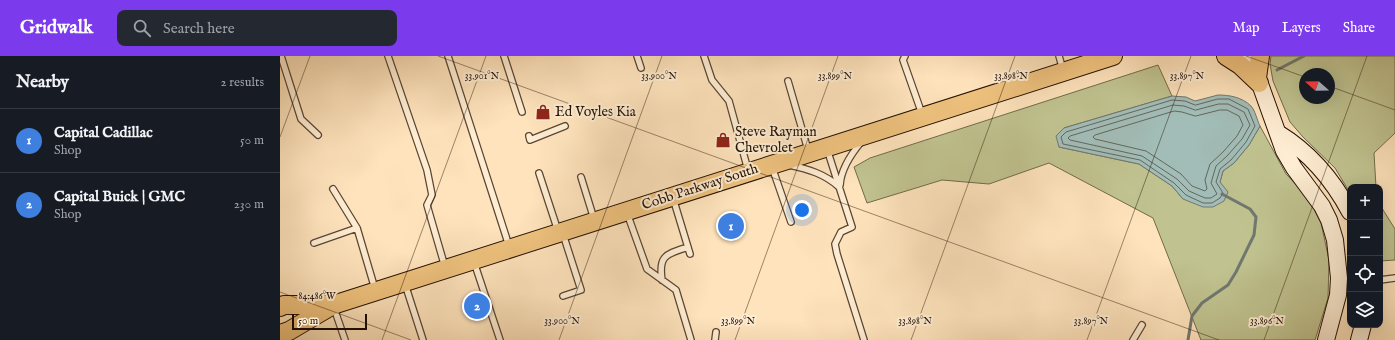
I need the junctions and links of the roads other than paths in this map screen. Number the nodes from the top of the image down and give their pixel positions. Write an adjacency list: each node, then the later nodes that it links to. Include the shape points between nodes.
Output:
1 (281, 56): 21 (lane, via 301,119)
2 (388, 56): 43 (lane, via 427,170 432,195 427,205)
3 (448, 56): 40 (lane)
4 (504, 56): 16 (lane)
5 (637, 56): 13 (lane)
6 (704, 56): 27 (lane, via 712,80 729,101)
7 (905, 56): 17 (lane, via 903,60)
8 (1226, 56): 15 (main road)
9 (1250, 56): 15 (street)
10 (1260, 56): 15 (main road)
11 (1102, 58): 12 (main road, Cobb Parkway South)
12 (1061, 64): 17 (main road, Cobb Parkway South)
13 (641, 68)
14 (788, 81): 24 (lane)
15 (1258, 81): 19 (street)
16 (522, 112)
17 (922, 116): 20 (main road, Cobb Parkway South)
18 (565, 126): 22 (lane, via 530,140)
19 (1278, 133): 32 (street, via 1294,143 1313,161 1337,188); 63 (street, via 1284,151 1329,220 1335,240 1342,283)
20 (868, 134): 23 (main road, Cobb Parkway South); 29 (lane, via 850,158 842,174)
21 (318, 135)
22 (529, 136)
23 (826, 147): 24 (main road, Cobb Parkway South); 29 (lane)
24 (808, 152): 25 (main road, Cobb Parkway South)
25 (774, 164): 27 (main road, Cobb Parkway South); 29 (lane, via 799,167 818,173); 35 (lane)
26 (539, 172): 37 (lane)
27 (749, 172): 31 (main road, Cobb Parkway South)
28 (580, 177): 34 (lane)
29 (840, 187): 61 (lane, via 852,227 841,232 835,244)
30 (333, 189): 36 (lane)
31 (672, 196): 33 (main road, Cobb Parkway South); 39 (lane)
32 (1347, 206)
33 (627, 211): 34 (main road, Cobb Parkway South); 45 (lane, via 647,270)
34 (594, 221): 37 (main road, Cobb Parkway South)
35 (791, 222)
36 (357, 228): 38 (lane); 48 (lane)
37 (560, 232): 40 (main road, Cobb Parkway South); 49 (lane, via 581,290)
38 (314, 243)
39 (688, 247): 41 (lane); 45 (lane, via 664,258 660,267)
40 (510, 248): 42 (main road, Cobb Parkway South)
41 (690, 254)
42 (473, 260): 43 (main road, Cobb Parkway South); 58 (lane)
43 (445, 269): 47 (main road, Cobb Parkway South)
44 (1395, 278): 46 (lane)
45 (662, 280): 59 (lane, via 676,290)
46 (1383, 280)
47 (404, 282): 48 (main road, Cobb Parkway South); 57 (lane)
48 (376, 291): 51 (main road, Cobb Parkway South)
49 (563, 296)
50 (282, 304): 51 (main road, Cobb Parkway South)
51 (333, 305): 55 (main road, Cobb Parkway South); 56 (lane)
52 (1142, 324): 62 (lane)
53 (1362, 328): 64 (street)
54 (716, 332): 60 (lane)
55 (280, 334)
56 (345, 340)
57 (423, 340)
58 (500, 340)
59 (691, 340)
60 (714, 340)
61 (864, 340)
62 (1133, 340)
63 (1326, 340)
64 (1359, 340)

